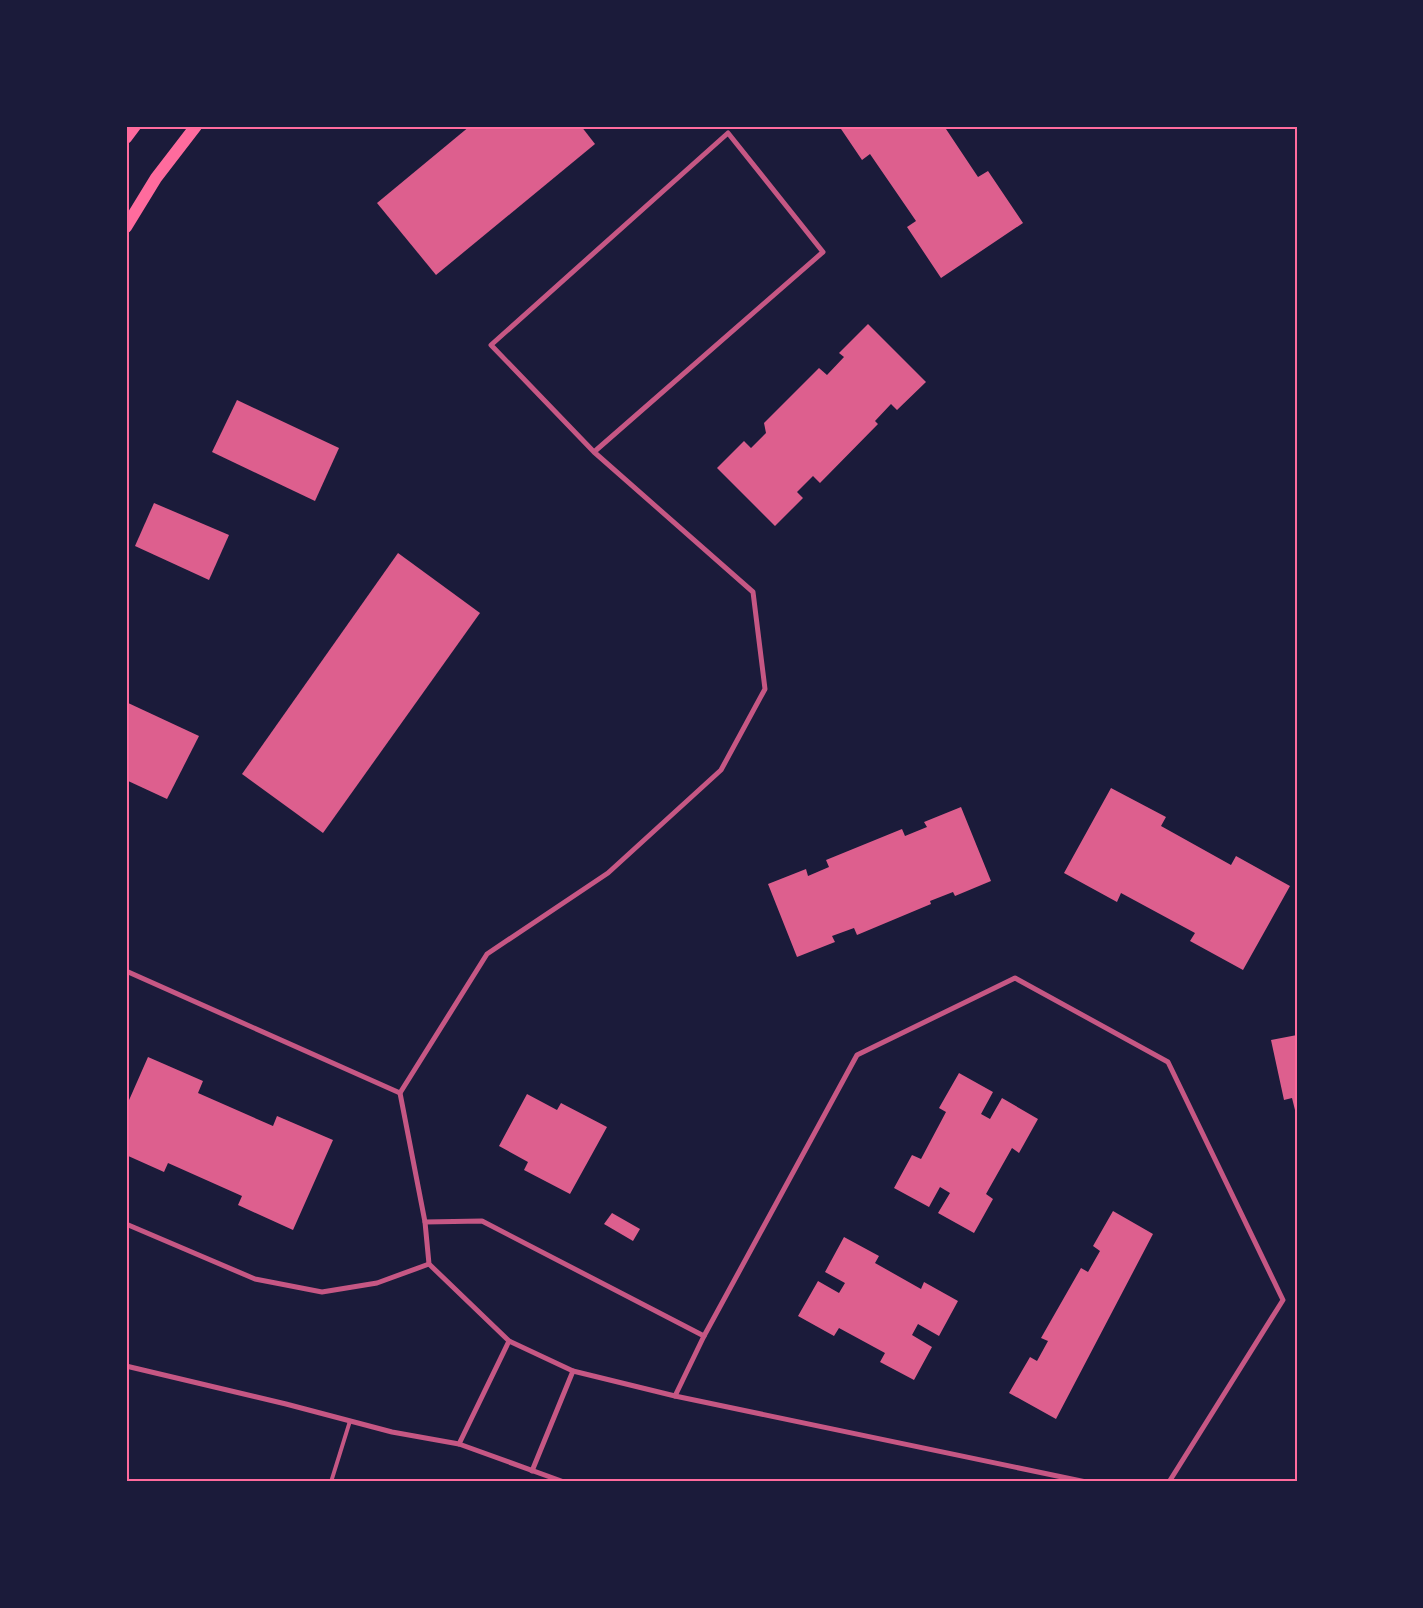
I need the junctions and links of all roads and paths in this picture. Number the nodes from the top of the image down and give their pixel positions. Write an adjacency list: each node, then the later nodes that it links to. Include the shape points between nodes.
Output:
1 (135, 126): 3 (main road)
2 (196, 126): 4 (main road, via 156,178)
3 (126, 138)
4 (126, 226)
5 (594, 452): 5 (street, via 491,345 728,133 823,252); 7 (street, via 753,592 765,689 722,770 608,873 487,954)
6 (126, 971): 7 (street)
7 (400, 1093): 8 (street)
8 (425, 1222): 10 (street); 11 (street, via 482,1222)
9 (126, 1224): 10 (street, via 255,1279 322,1292 377,1283)
10 (429, 1264): 12 (street)
11 (704, 1336): 15 (street); 22 (street, via 857,1055 1015,978 1168,1062 1282,1300)
12 (508, 1341): 14 (street); 17 (street)
13 (126, 1366): 16 (street)
14 (573, 1370): 15 (street); 18 (street)
15 (675, 1396): 21 (street)
16 (350, 1421): 17 (street); 19 (lane)
17 (459, 1444): 18 (street)
18 (532, 1471): 20 (street)
19 (330, 1482)
20 (564, 1482)
21 (1086, 1482)
22 (1169, 1482)

